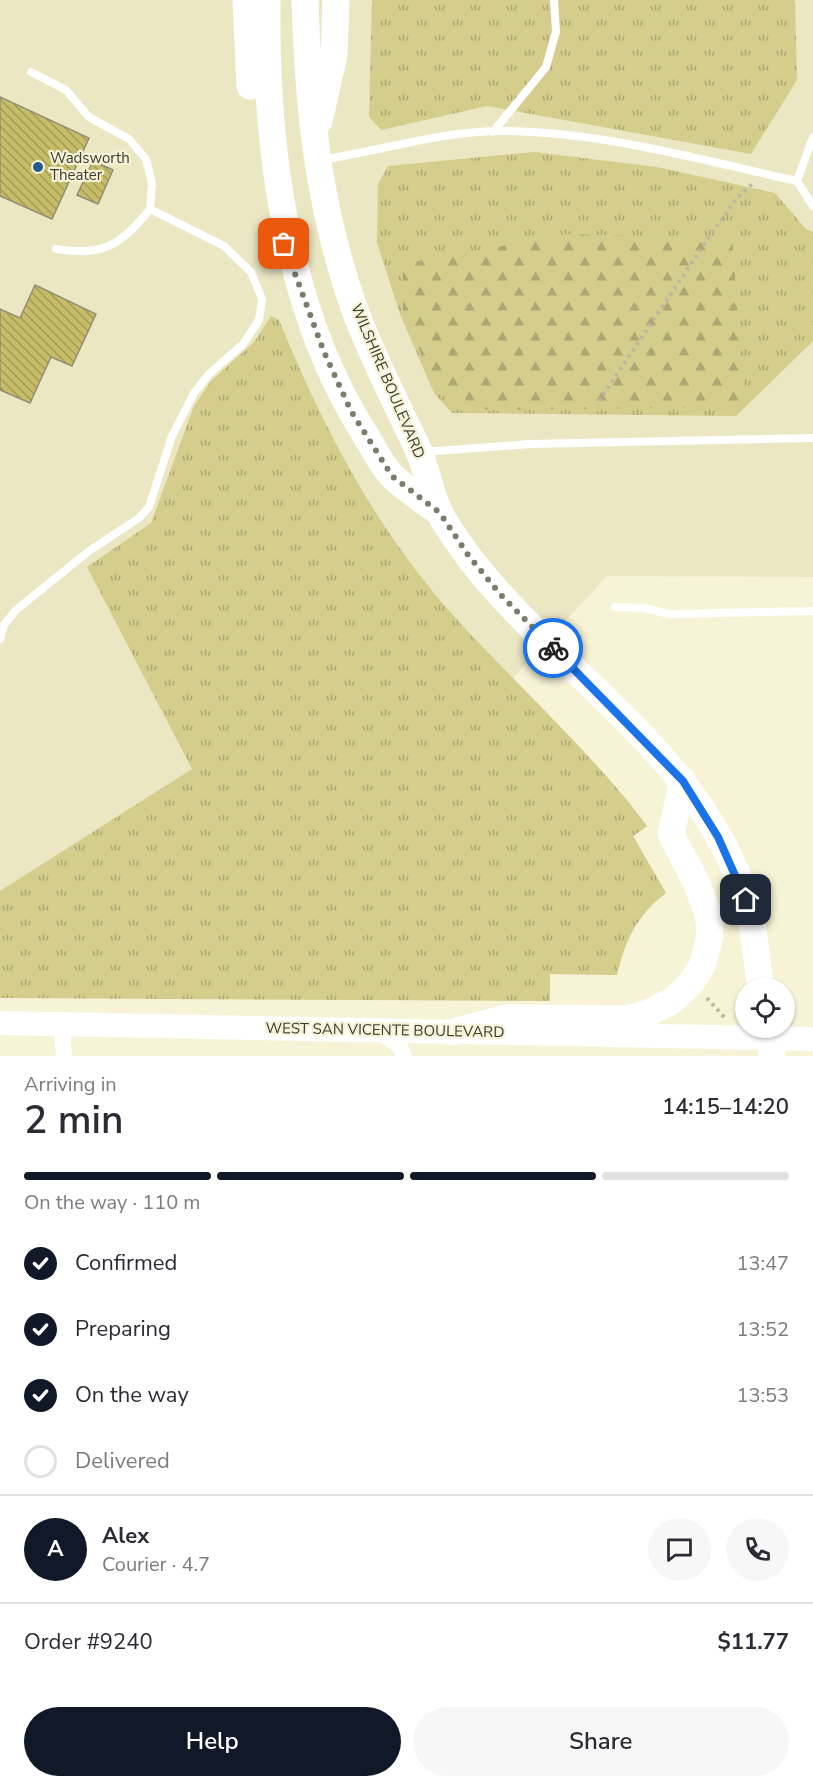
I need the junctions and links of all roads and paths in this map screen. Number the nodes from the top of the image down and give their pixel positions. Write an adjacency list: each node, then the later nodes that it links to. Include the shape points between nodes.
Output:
1 (246, 0): 15 (main road, via 253,122 267,204)
2 (267, 0): 15 (main road, WILSHIRE BOULEVARD, via 272,145)
3 (305, 0): 9 (main road, WILSHIRE BOULEVARD)
4 (336, 0): 9 (main road, via 334,55)
5 (554, 0): 7 (lane, via 556,32 546,67)
6 (31, 72): 13 (lane, via 66,90 89,117 129,139 141,152 152,183)
7 (493, 132): 9 (lane); 10 (lane, via 611,140)
8 (813, 137): 11 (lane)
9 (315, 153): 18 (main road, WILSHIRE BOULEVARD, via 326,209 357,315)
10 (764, 173): 11 (lane); 16 (path, via 737,198)
11 (797, 181): 12 (lane)
12 (813, 206)
13 (150, 209): 14 (lane, via 131,234 103,250 81,254); 22 (lane, via 224,246 251,273 262,299 258,320 243,344 194,393 172,436 150,507 16,610 4,625)
14 (56, 249)
15 (300, 285): 19 (main road, WILSHIRE BOULEVARD, via 351,411 392,476)
16 (598, 401)
17 (813, 438): 18 (lane, via 530,444)
18 (420, 453): 19 (main road, WILSHIRE BOULEVARD)
19 (440, 513): 23 (main road, WILSHIRE BOULEVARD, via 501,595)
20 (615, 607): 21 (lane, via 669,614)
21 (813, 611)
22 (0, 639)
23 (683, 781): 24 (main road, WILSHIRE BOULEVARD, via 718,837 746,900); 30 (main road, via 671,834 701,894 710,936 702,966 691,983 672,1001 627,1019 506,1018)
24 (759, 978)
25 (705, 996): 26 (path)
26 (725, 1020)
27 (0, 1023): 28 (main road, WEST SAN VICENTE BOULEVARD)
28 (61, 1023): 29 (main road, WEST SAN VICENTE BOULEVARD); 33 (street)
29 (377, 1031): 30 (main road, WEST SAN VICENTE BOULEVARD); 34 (street, via 399,1046)
30 (453, 1032): 32 (main road, WEST SAN VICENTE BOULEVARD)
31 (813, 1039): 32 (main road, WEST SAN VICENTE BOULEVARD)
32 (770, 1040)
33 (64, 1056)
34 (404, 1056)

